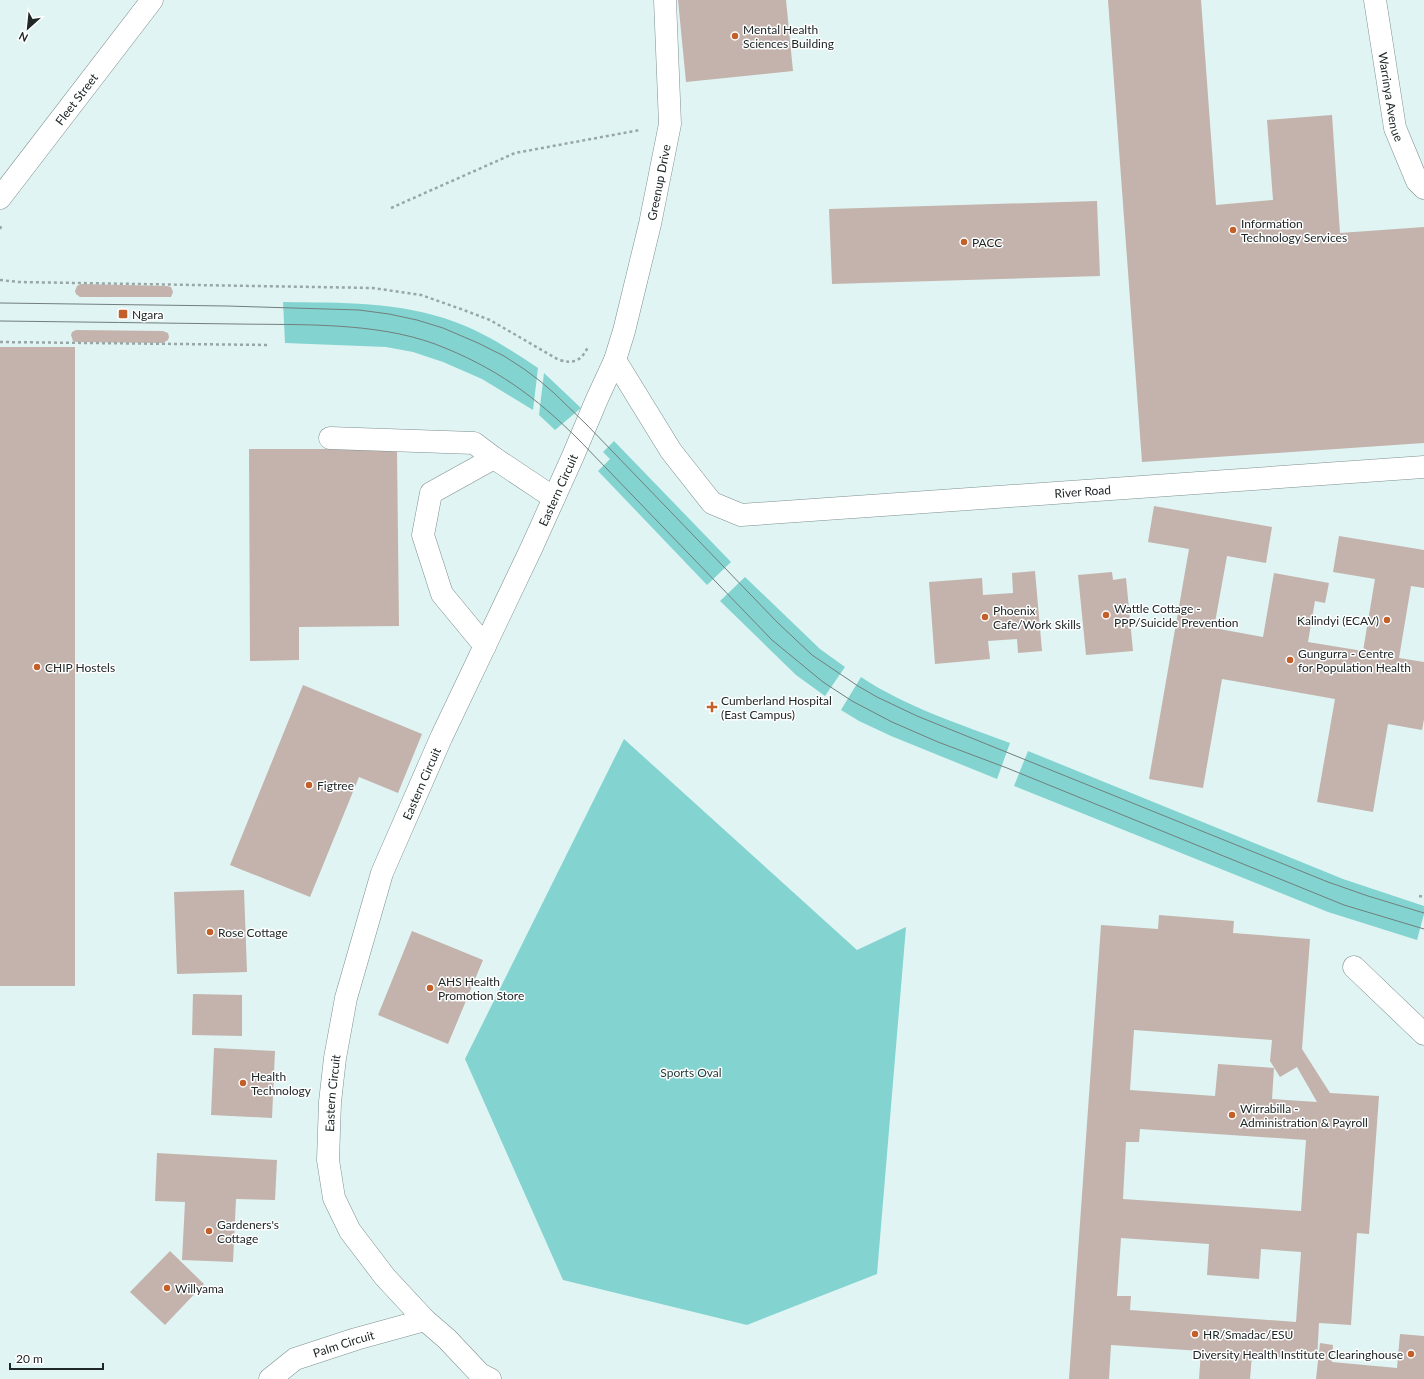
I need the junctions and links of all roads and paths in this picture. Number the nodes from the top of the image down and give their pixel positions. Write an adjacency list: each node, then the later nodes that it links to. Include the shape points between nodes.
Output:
1 (152, 0): 6 (street, Fleet Street)
2 (665, 0): 4 (street, Greenup Drive)
3 (1375, 0): 5 (street, Warrinya Avenue, via 1394,128 1417,181)
4 (670, 124): 7 (path, via 514,152); 12 (street, Greenup Drive, via 648,232)
5 (1424, 188)
6 (0, 198)
7 (391, 208)
8 (0, 280): 9 (path, via 373,288 421,295 490,320 559,360 570,363 582,358)
9 (590, 341)
10 (0, 342): 11 (path)
11 (270, 345)
12 (615, 360): 15 (street, River Road, via 671,451 712,503 741,515); 16 (street, Eastern Circuit)
13 (330, 438): 14 (street, via 474,444)
14 (494, 458): 16 (street); 17 (street, via 431,493 423,535 442,594)
15 (1424, 467)
16 (554, 498): 17 (street, Eastern Circuit)
17 (485, 646): 22 (street, Eastern Circuit, via 382,873 346,998 330,1102 328,1160 334,1198 350,1231 385,1278)
18 (1419, 896): 19 (path)
19 (1424, 897)
20 (1354, 967): 21 (street)
21 (1424, 1034)
22 (425, 1320): 23 (street, Eastern Circuit); 24 (street, Palm Circuit, via 295,1359)
23 (483, 1377)
24 (270, 1379)

